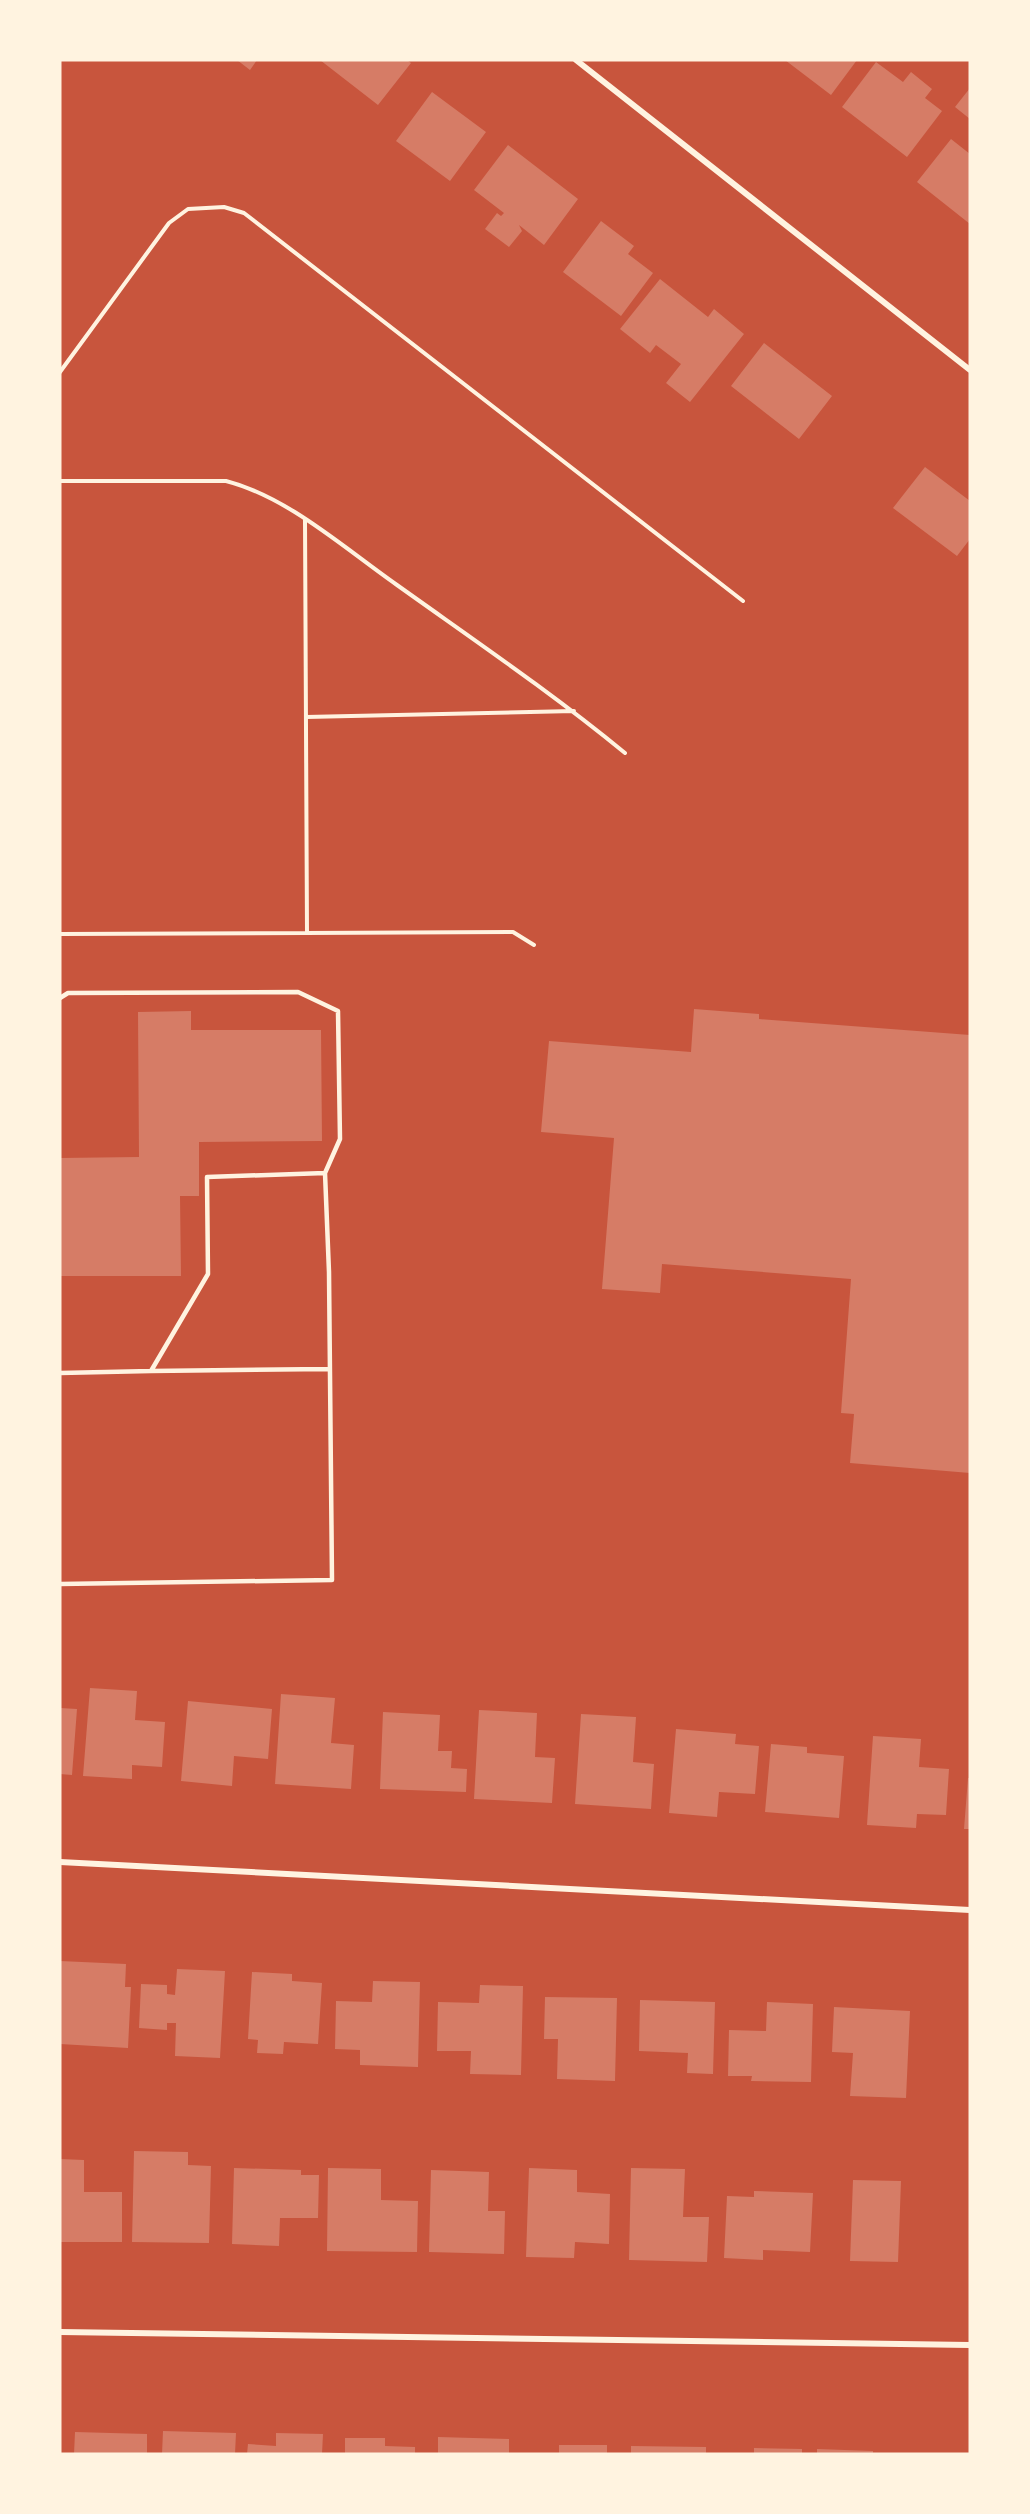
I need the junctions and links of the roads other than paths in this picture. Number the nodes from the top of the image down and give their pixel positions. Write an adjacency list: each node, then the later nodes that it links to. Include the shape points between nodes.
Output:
1 (576, 60): 2 (street)
2 (970, 370)
3 (60, 998): 4 (lane, via 68,993 298,992 338,1011 340,1139)
4 (325, 1173): 5 (lane); 6 (lane, via 207,1177 208,1274)
5 (329, 1369): 6 (lane); 8 (lane, via 332,1580)
6 (151, 1371): 7 (lane)
7 (60, 1373)
8 (60, 1584)
9 (60, 1862): 10 (street)
10 (970, 1910)
11 (60, 2332): 12 (street)
12 (970, 2345)

